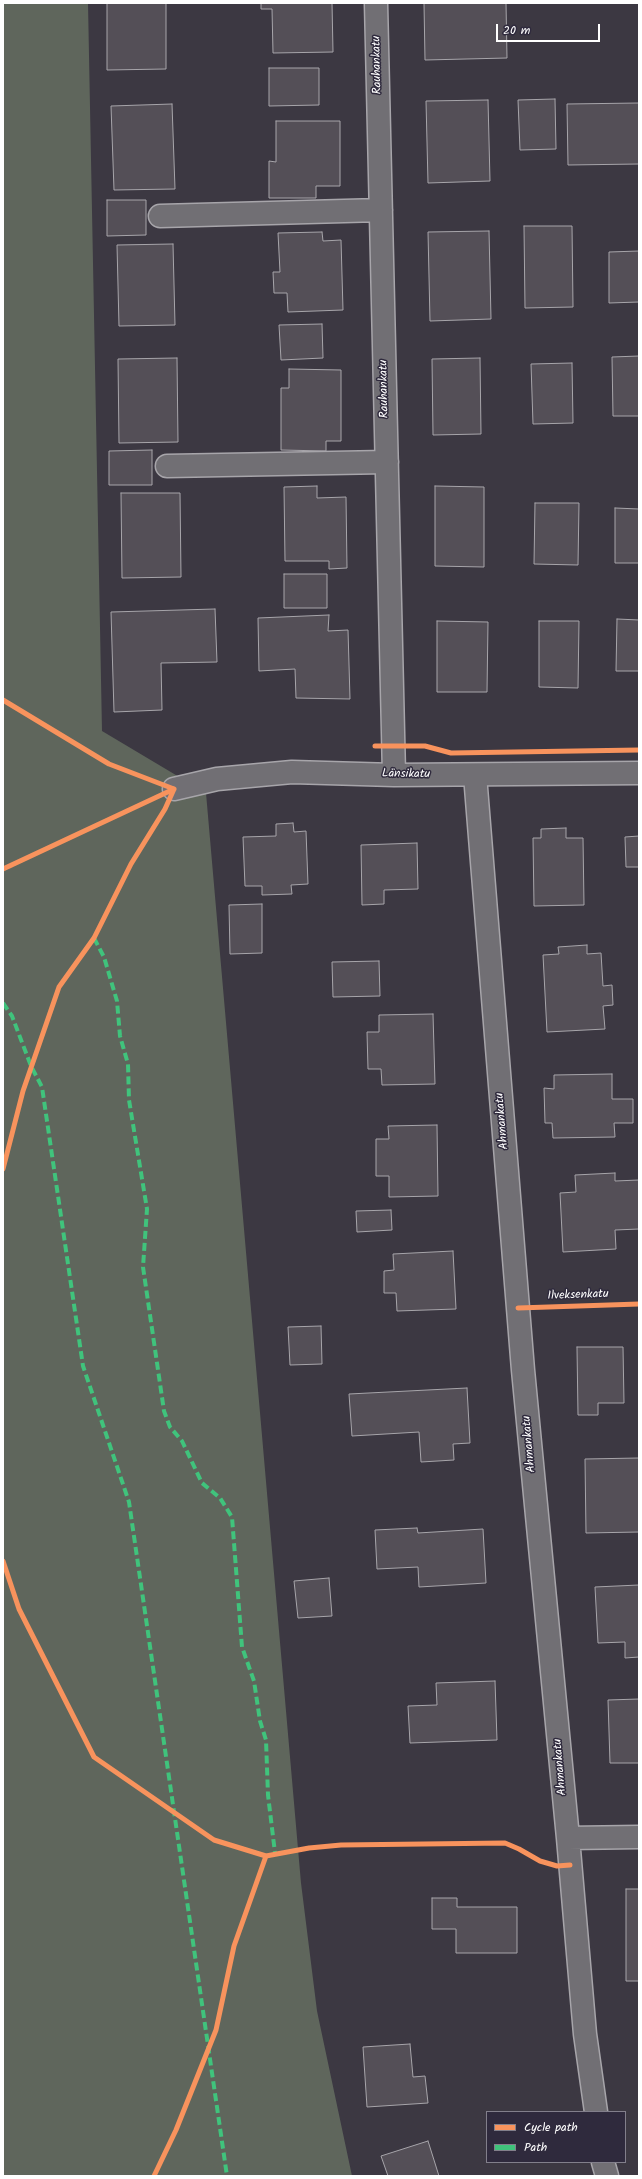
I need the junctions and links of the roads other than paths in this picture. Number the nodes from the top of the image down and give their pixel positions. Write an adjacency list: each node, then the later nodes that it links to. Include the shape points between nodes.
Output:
1 (376, 3): 2 (street, Rauhankatu)
2 (381, 210): 3 (street); 4 (street, Rauhankatu)
3 (160, 216)
4 (387, 462): 5 (street); 7 (street, Rauhankatu)
5 (167, 466)
6 (639, 773): 8 (street, Länsikatu)
7 (394, 775): 8 (street, Länsikatu); 9 (street, Länsikatu, via 272,773 218,779)
8 (475, 775): 11 (street, Ahmankatu, via 522,1362)
9 (174, 789)
10 (639, 1837): 11 (street)
11 (568, 1838): 12 (street, Ahmankatu, via 584,2034)
12 (596, 2111)
13 (603, 2163): 14 (street)
14 (607, 2176)

